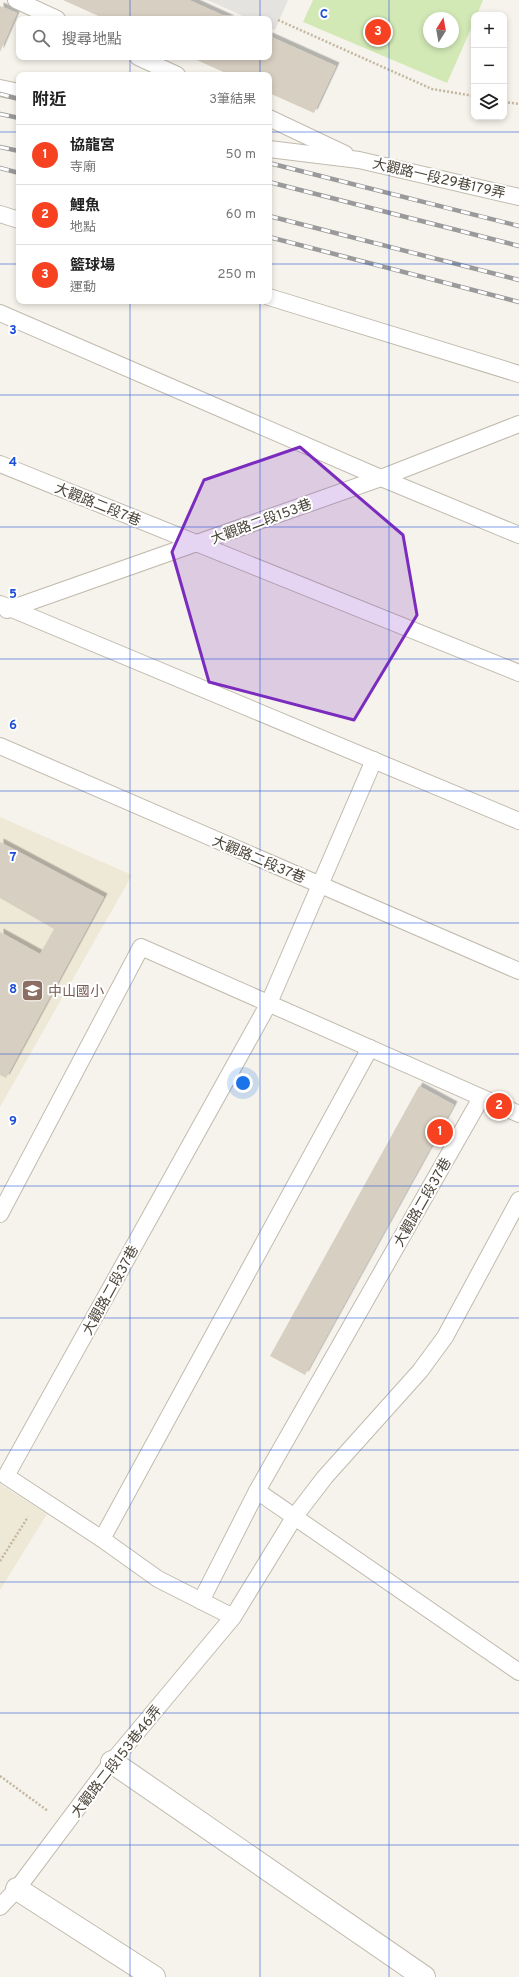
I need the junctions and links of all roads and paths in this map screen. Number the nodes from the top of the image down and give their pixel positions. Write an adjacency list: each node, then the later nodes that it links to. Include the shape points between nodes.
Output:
1 (16, 0): 2 (lane)
2 (51, 16)
3 (278, 20): 8 (path, via 432,88)
4 (144, 60): 5 (lane)
5 (170, 72)
6 (0, 88): 7 (lane)
7 (16, 91)
8 (471, 95)
9 (507, 102): 10 (path)
10 (519, 104)
11 (272, 119): 13 (lane)
12 (272, 149): 13 (lane)
13 (359, 160): 14 (lane, 大觀路一段29巷179弄)
14 (519, 196)
15 (0, 214): 16 (lane)
16 (16, 219)
17 (272, 298): 19 (lane)
18 (0, 312): 22 (lane)
19 (519, 374)
20 (519, 424): 22 (lane, 大觀路二段153巷)
21 (0, 464): 24 (lane, 大觀路二段7巷)
22 (381, 478): 23 (lane); 24 (lane, 大觀路二段153巷)
23 (519, 535)
24 (196, 544): 25 (lane, 大觀路二段153巷); 26 (lane, 大觀路二段7巷)
25 (4, 608): 28 (lane)
26 (519, 673)
27 (0, 746): 30 (lane, 大觀路二段37巷)
28 (374, 760): 29 (lane); 30 (lane)
29 (519, 821)
30 (321, 885): 31 (lane, 大觀路二段37巷); 32 (lane)
31 (519, 971)
32 (270, 1003): 33 (lane); 37 (lane, via 140,947); 39 (lane, 大觀路二段37巷, via 6,1476)
33 (370, 1048): 34 (lane); 41 (lane)
34 (481, 1098): 35 (lane); 38 (lane, 大觀路二段37巷)
35 (519, 1114)
36 (519, 1200): 40 (lane, 大觀路二段153巷46弄, via 445,1337 420,1371 325,1478)
37 (0, 1214)
38 (257, 1491): 40 (lane); 43 (lane, 大觀路二段37巷)
39 (40, 1498): 41 (lane, 大觀路二段37巷); 42 (path)
40 (296, 1516): 44 (lane, 大觀路二段153巷46弄); 45 (lane)
41 (102, 1539): 43 (lane, 大觀路二段37巷, via 158,1579)
42 (0, 1560)
43 (201, 1601): 44 (lane, 大觀路二段37巷)
44 (233, 1617): 46 (lane, 大觀路二段153巷46弄)
45 (519, 1672)
46 (112, 1762): 48 (lane, 大觀路二段153巷46弄); 52 (street)
47 (0, 1776): 48 (path)
48 (66, 1824): 49 (lane, 大觀路二段153巷46弄)
49 (17, 1889): 50 (lane, 大觀路二段153巷46弄); 51 (street)
50 (0, 1906)
51 (154, 1977)
52 (424, 1977)

